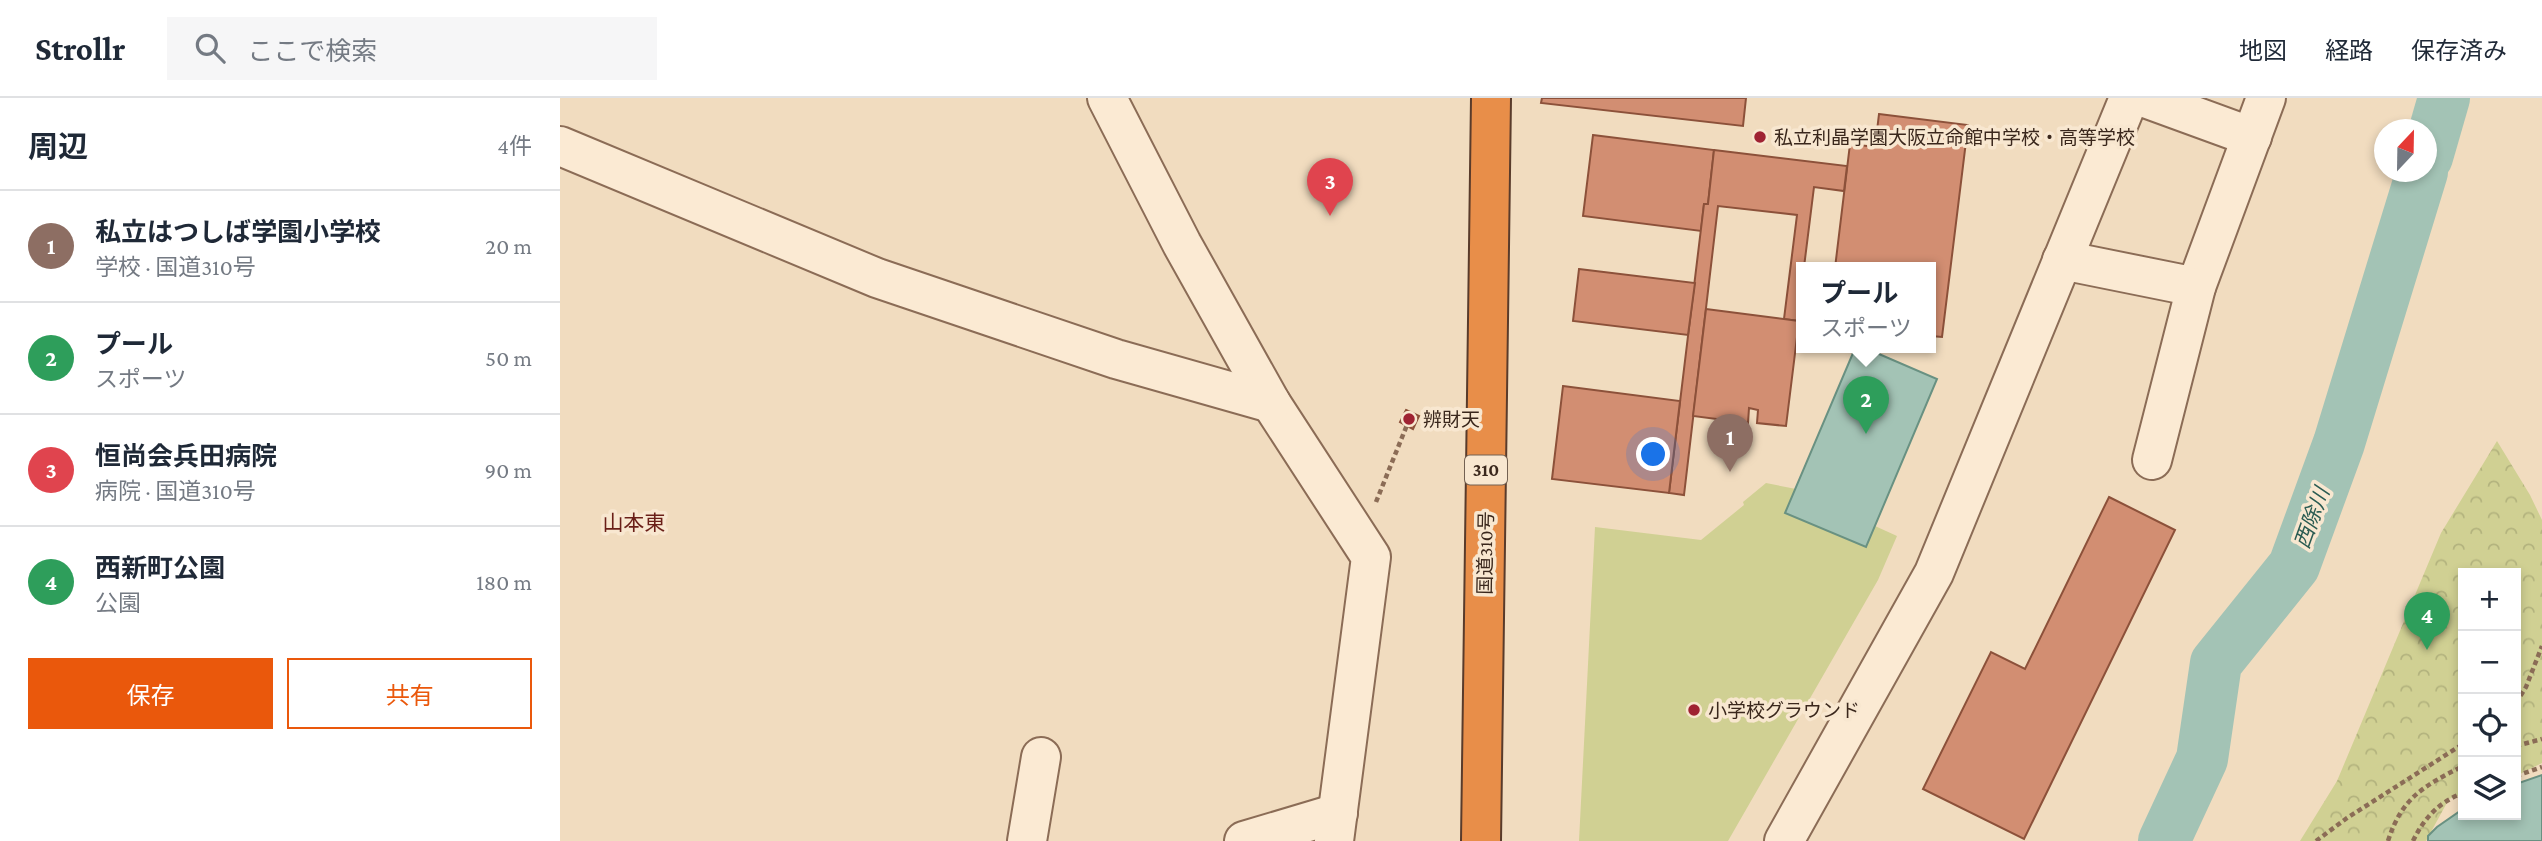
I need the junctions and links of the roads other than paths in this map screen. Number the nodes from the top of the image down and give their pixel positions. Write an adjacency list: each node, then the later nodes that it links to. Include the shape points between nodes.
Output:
1 (1107, 98): 10 (street)
2 (1491, 98): 16 (highway, 国道310号 / 310)
3 (2129, 98): 8 (street)
4 (2145, 98): 6 (street)
5 (2266, 98): 6 (street)
6 (2252, 137): 9 (street)
7 (560, 146): 10 (street, via 877,278 1116,359)
8 (2062, 260): 9 (street); 17 (street, via 1934,573)
9 (2196, 287): 11 (street)
10 (1271, 403): 13 (street, via 1371,557)
11 (2152, 460)
12 (1041, 757): 14 (street)
13 (1336, 827): 15 (street)
14 (1027, 841)
15 (1244, 841)
16 (1481, 841)
17 (1784, 841)

